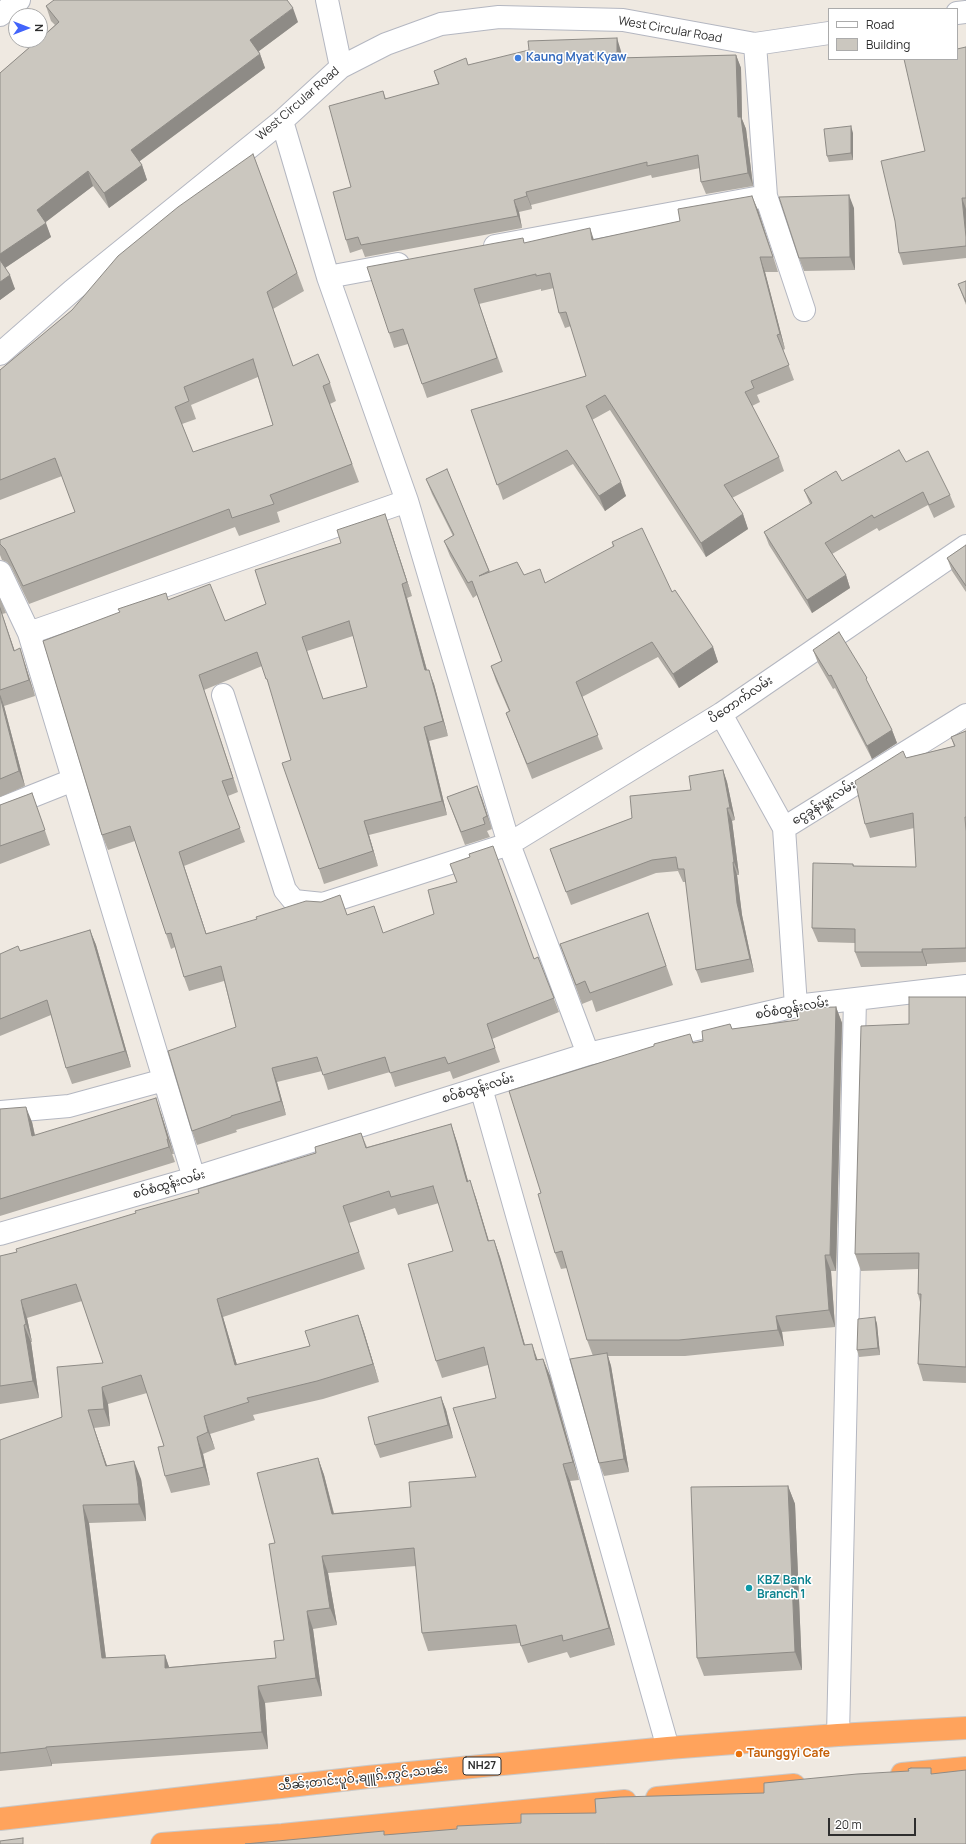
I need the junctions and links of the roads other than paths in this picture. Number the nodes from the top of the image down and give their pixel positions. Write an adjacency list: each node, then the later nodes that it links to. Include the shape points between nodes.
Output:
1 (327, 0): 4 (street)
2 (828, 33): 3 (street, West Circular Road)
3 (755, 44): 4 (street, West Circular Road, via 623,20 499,17 441,24 386,44); 6 (street)
4 (341, 67): 5 (street, West Circular Road)
5 (282, 121): 9 (street); 11 (street, West Circular Road, via 73,290)
6 (766, 196): 7 (street); 10 (street)
7 (477, 250)
8 (414, 261): 9 (street)
9 (328, 277): 12 (street)
10 (804, 310)
11 (0, 354)
12 (407, 500): 15 (street); 22 (street)
13 (966, 546): 17 (street, ပိတောက်လမ်း)
14 (0, 572): 15 (street)
15 (29, 634): 19 (street)
16 (222, 695): 22 (street, ပိတောက်လမ်း, via 285,890 294,901 323,904)
17 (721, 714): 21 (street); 22 (street, ပိတောက်လမ်း)
18 (966, 715): 21 (street, ငွေခွန်းမှူးလမ်း)
19 (73, 780): 20 (street); 27 (street)
20 (0, 809)
21 (784, 828): 25 (street)
22 (509, 844): 26 (street)
23 (966, 986): 24 (street, စဝ်စံထွန်းလမ်း)
24 (855, 999): 25 (street, စဝ်စံထွန်းလမ်း); 33 (street)
25 (796, 1006): 26 (street, စဝ်စံထွန်းလမ်း)
26 (588, 1054): 28 (street, စဝ်စံထွန်းလမ်း)
27 (164, 1080): 29 (street, via 68,1106); 30 (street)
28 (481, 1088): 30 (street, စဝ်စံထွန်းလမ်း); 34 (street)
29 (0, 1112)
30 (194, 1178): 31 (street, စဝ်စံထွန်းလမ်း)
31 (0, 1234)
32 (966, 1728): 33 (highway, သဵႅၼ်ႈတၢင်းပူဝ်ႇၶျူၵ်ႉဢွင်ႇသၢၼ်း / NH27)
33 (838, 1735): 34 (highway, သဵႅၼ်ႈတၢင်းပူဝ်ႇၶျူၵ်ႉဢွင်ႇသၢၼ်း / NH27)
34 (668, 1748): 38 (highway, သဵႅၼ်ႈတၢင်းပူဝ်ႇၶျူၵ်ႉဢွင်ႇသၢၼ်း / NH27, via 368,1777)
35 (966, 1768): 36 (highway)
36 (879, 1776)
37 (815, 1782): 39 (highway, via 290,1834)
38 (0, 1819)
39 (162, 1844)

